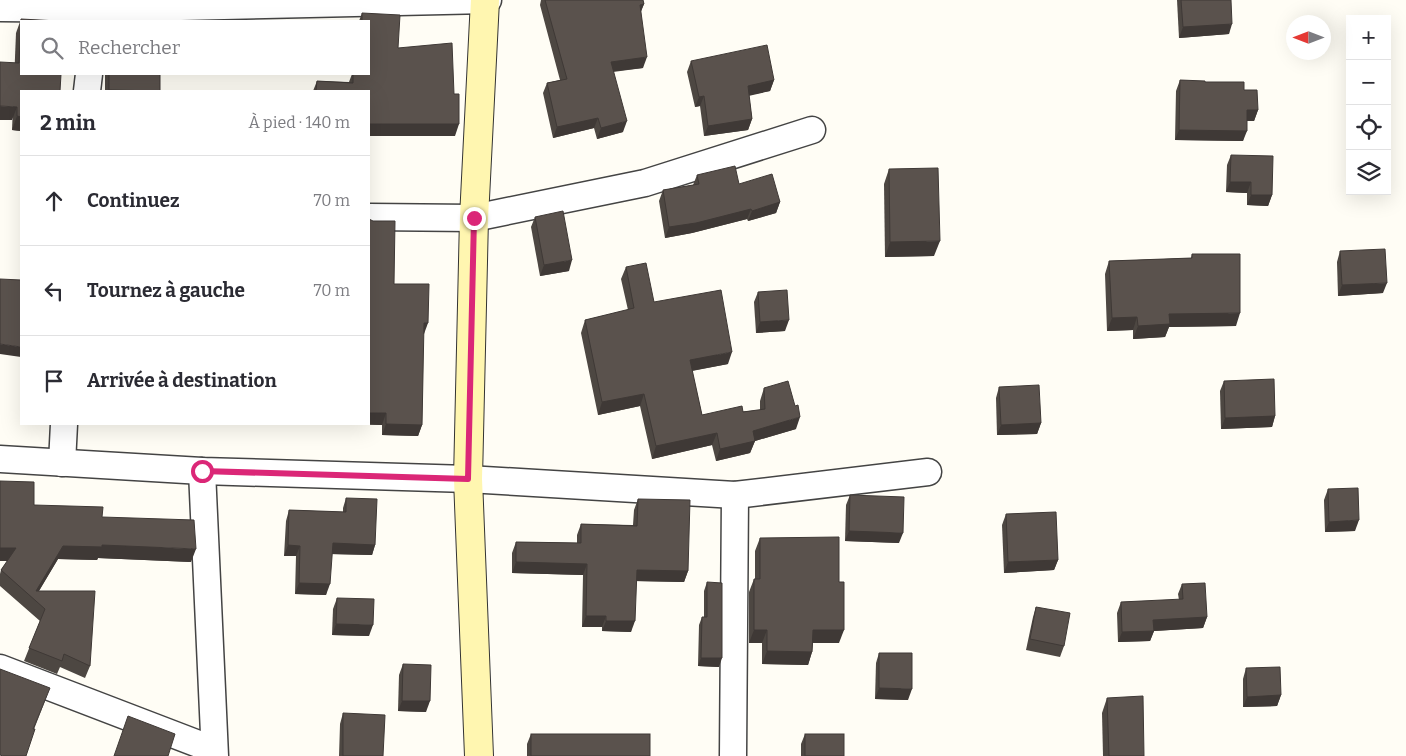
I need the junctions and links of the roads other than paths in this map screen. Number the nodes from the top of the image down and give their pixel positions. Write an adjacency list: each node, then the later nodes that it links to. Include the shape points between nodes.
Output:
1 (486, 0): 3 (street); 8 (street)
2 (0, 8): 3 (street)
3 (95, 10)
4 (89, 75): 5 (street)
5 (87, 90)
6 (812, 130): 8 (street, via 645,183)
7 (370, 217): 8 (street)
8 (474, 218): 14 (street)
9 (64, 425): 11 (street)
10 (0, 459): 11 (street)
11 (62, 463): 12 (street)
12 (202, 471): 14 (street); 17 (street)
13 (928, 472): 15 (street)
14 (468, 479): 15 (street); 18 (street)
15 (735, 495): 19 (street)
16 (0, 668): 17 (street)
17 (214, 753)
18 (479, 756)
19 (733, 756)

